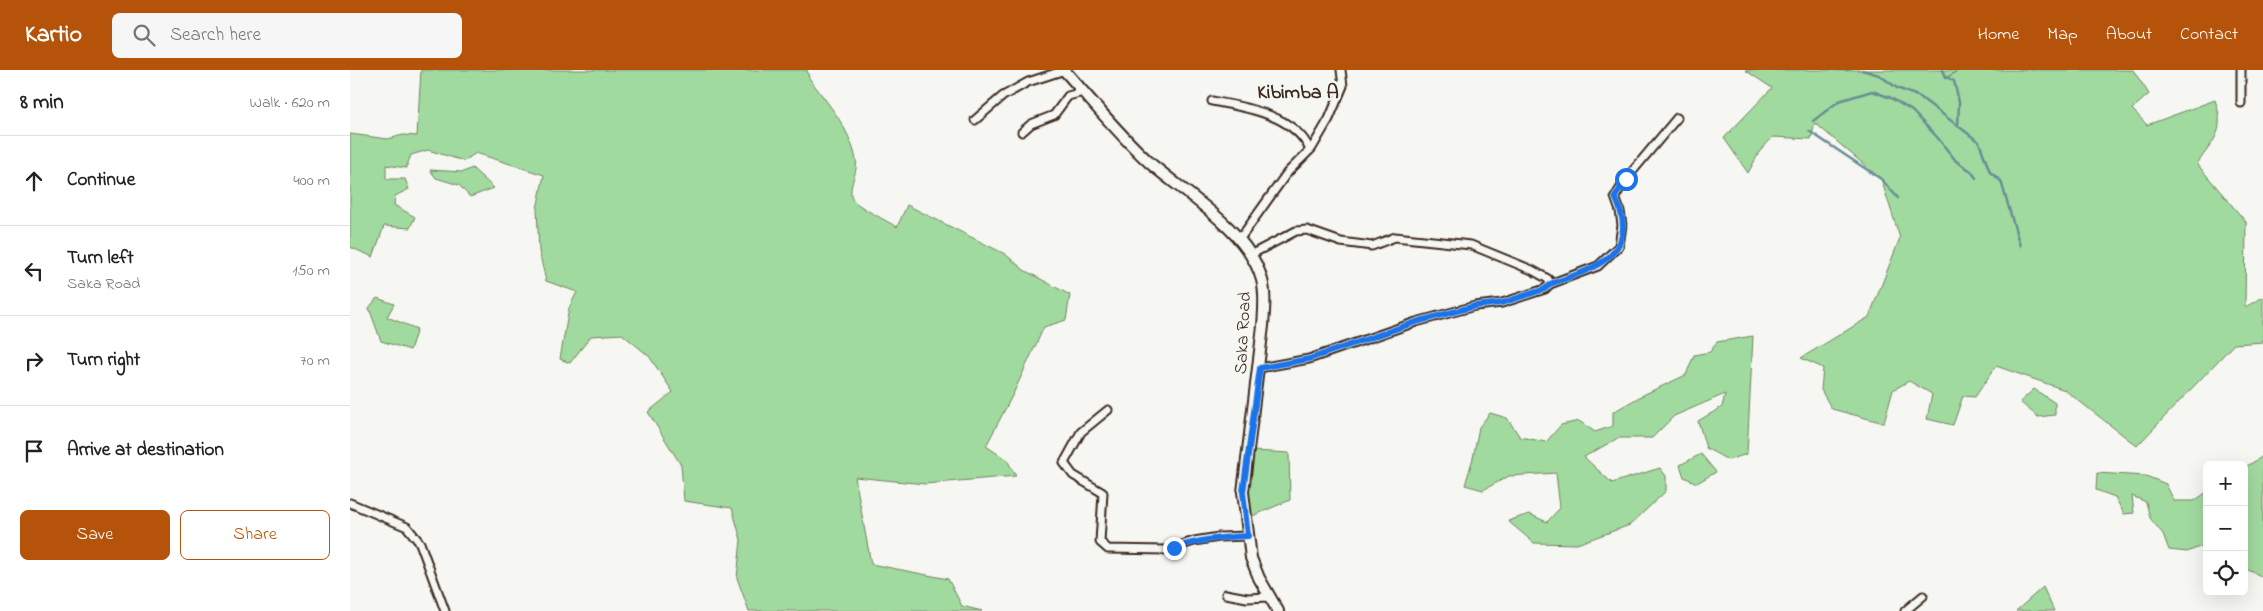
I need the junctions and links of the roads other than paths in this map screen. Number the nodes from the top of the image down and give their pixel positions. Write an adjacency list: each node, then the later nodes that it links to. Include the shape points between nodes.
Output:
1 (1064, 70): 4 (main road, Saka Road); 8 (street, via 1028,82 1003,96)
2 (1340, 70): 10 (street, via 1343,86 1329,119)
3 (2241, 70): 6 (street)
4 (1084, 92): 9 (street, via 1068,96 1054,115 1031,124); 11 (main road, Saka Road, via 1143,156)
5 (1212, 101): 10 (street, via 1256,111 1280,121 1305,138)
6 (2241, 103)
7 (1677, 118): 13 (street, via 1615,197 1622,225 1619,246 1598,266)
8 (975, 120)
9 (1022, 132)
10 (1310, 150): 11 (street, via 1287,173)
11 (1239, 240): 12 (main road, Saka Road)
12 (1250, 255): 13 (street, via 1296,231 1306,230 1341,242 1372,246 1395,237 1471,245 1532,270 1548,279); 14 (main road, Saka Road, via 1262,281 1265,300)
13 (1550, 284): 14 (street, via 1545,289 1502,303 1475,306 1416,322 1309,359)
14 (1260, 368): 17 (main road, Saka Road, via 1243,492)
15 (1108, 410): 17 (street, via 1081,432 1064,464 1073,475 1103,493 1100,542 1108,549 1166,550 1219,537)
16 (350, 503): 21 (street, via 407,527 420,543)
17 (1248, 536): 20 (main road, Saka Road, via 1251,558)
18 (1226, 594): 20 (street, via 1247,598)
19 (1923, 596): 23 (street)
20 (1269, 597): 22 (main road, Saka Road)
21 (445, 611)
22 (1278, 611)
23 (1905, 611)

